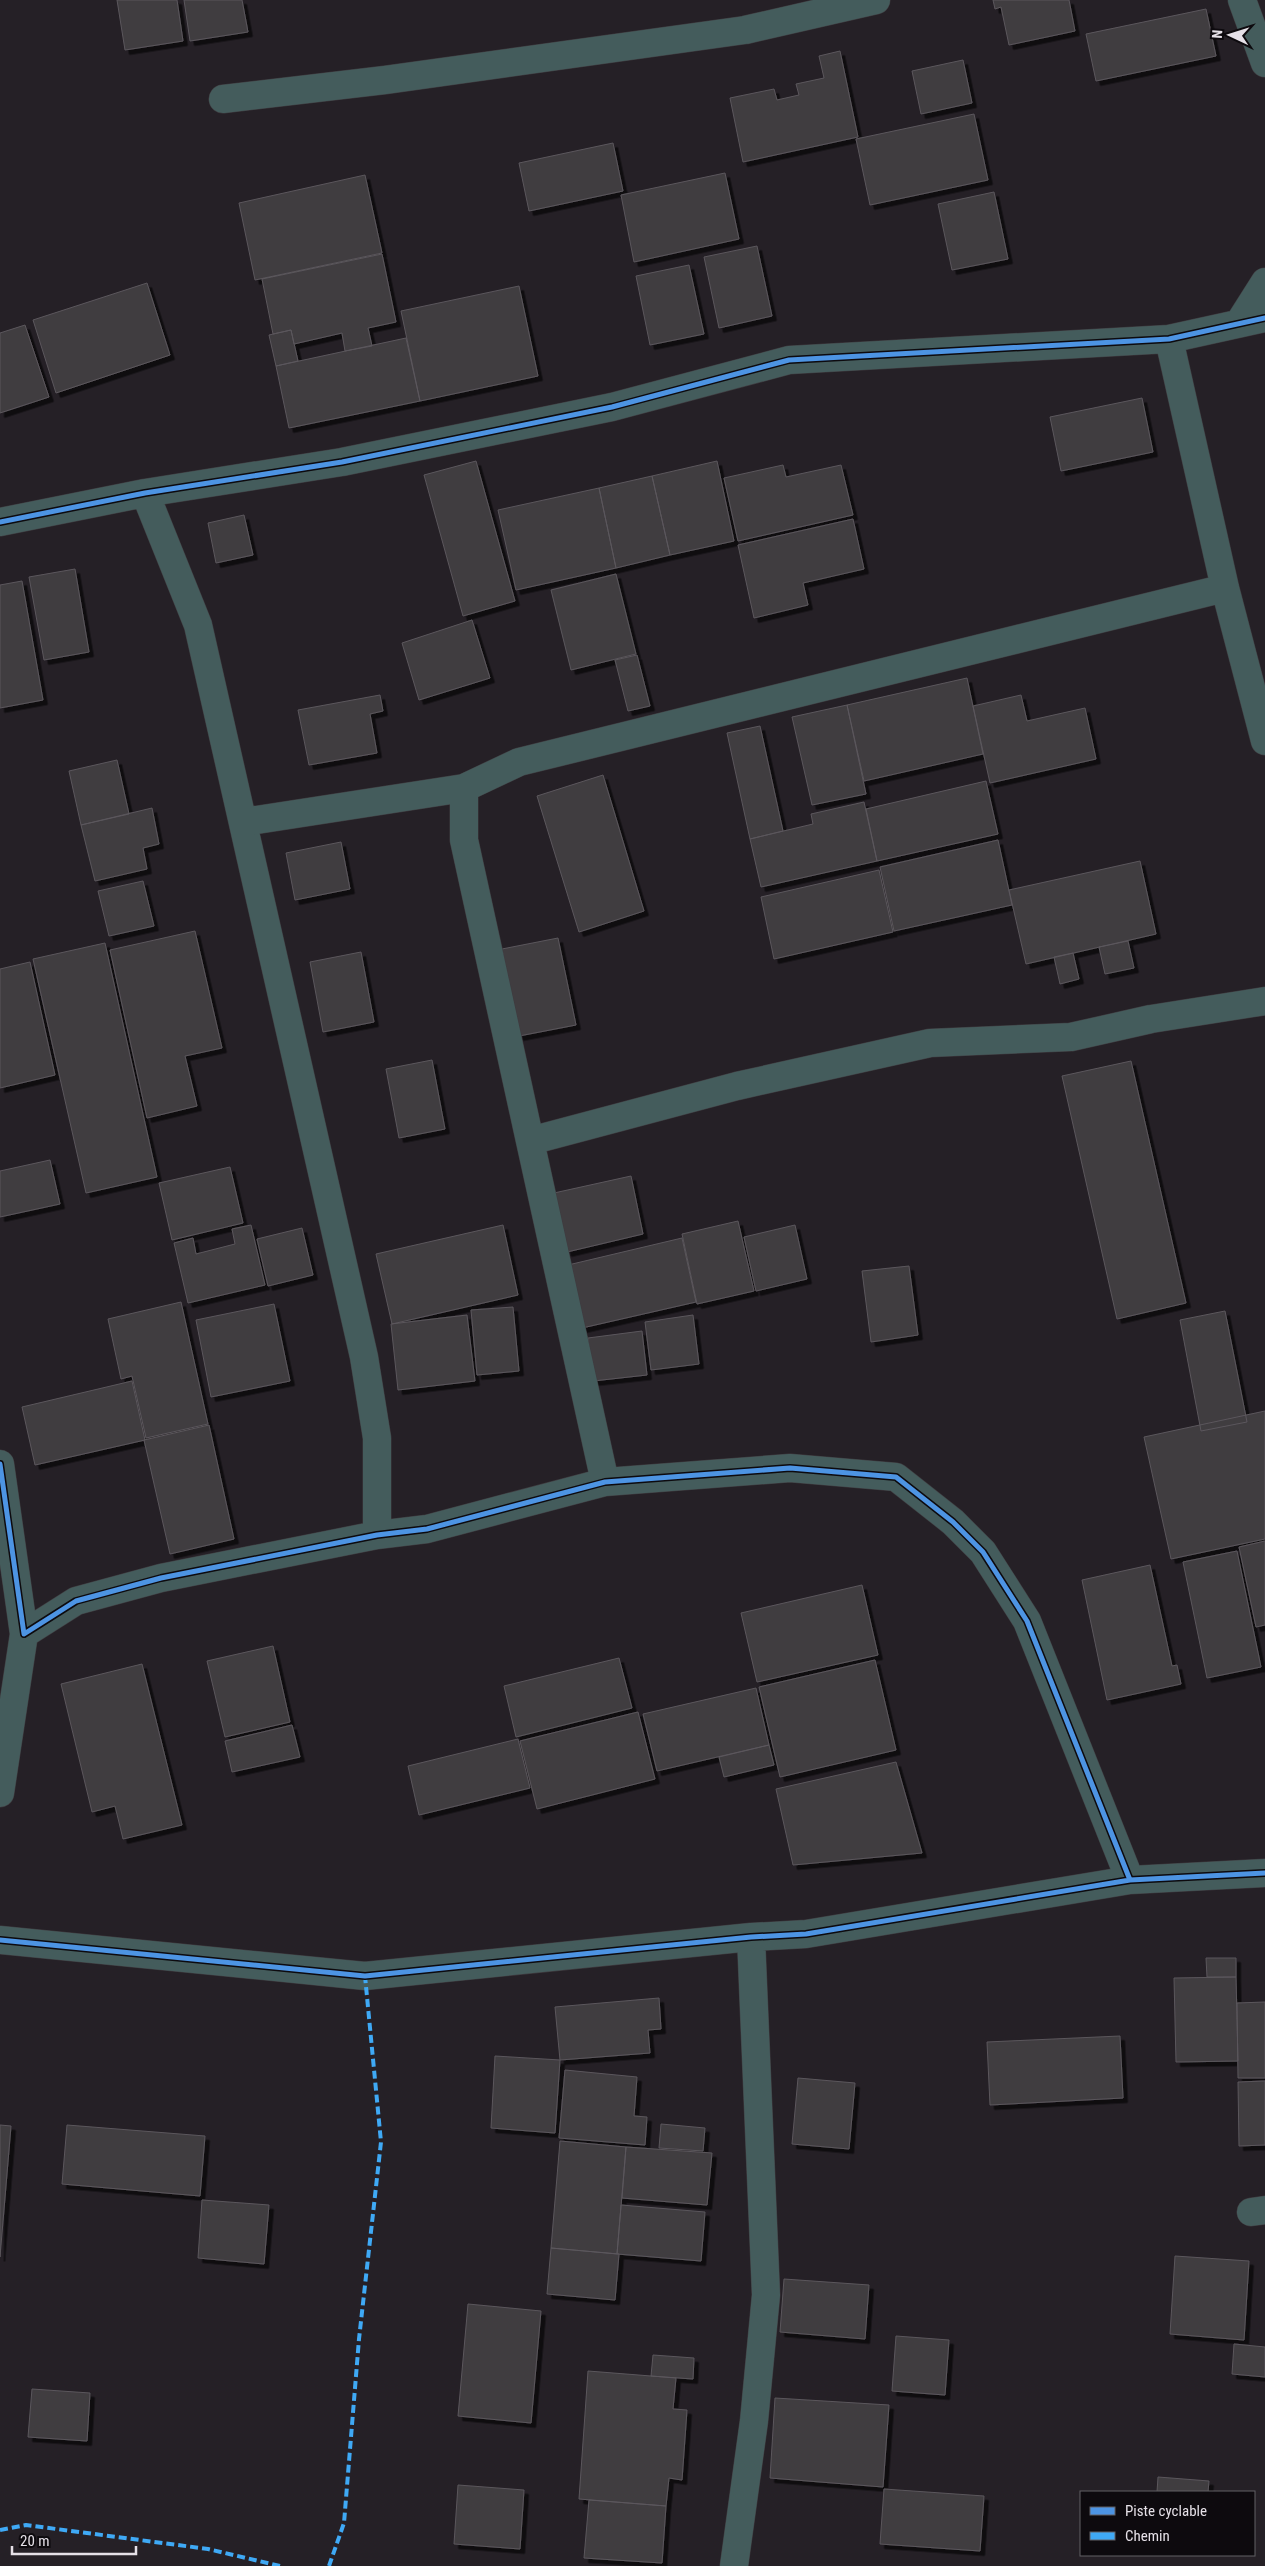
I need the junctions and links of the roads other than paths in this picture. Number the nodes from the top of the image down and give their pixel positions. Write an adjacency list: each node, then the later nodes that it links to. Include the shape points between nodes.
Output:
1 (876, 0): 4 (street, via 746,30)
2 (1242, 0): 3 (street)
3 (1265, 63)
4 (223, 100)
5 (1265, 282): 7 (street)
6 (1265, 318): 7 (street)
7 (1239, 323): 8 (street)
8 (1168, 339): 9 (street, via 789,360 593,411 342,462); 11 (street)
9 (145, 492): 10 (street); 14 (street, via 198,625)
10 (0, 522)
11 (1225, 588): 12 (street); 13 (street, via 519,762)
12 (1265, 741)
13 (464, 788): 14 (street); 16 (street, via 464,840)
14 (243, 822): 19 (street, via 364,1357 377,1438)
15 (1265, 1001): 16 (street, via 1151,1019 1070,1037 930,1043 736,1086)
16 (530, 1141): 18 (street)
17 (0, 1464): 20 (street)
18 (605, 1482): 19 (street, via 427,1529); 23 (street, via 790,1468 896,1477 953,1522 983,1552 1027,1621)
19 (377, 1535): 20 (street, via 161,1578 76,1601)
20 (24, 1634): 21 (street)
21 (0, 1793)
22 (1265, 1873): 23 (street)
23 (1130, 1880): 24 (street, via 806,1934)
24 (751, 1937): 25 (street, via 365,1976); 26 (street, via 766,2295 754,2421)
25 (0, 1940)
26 (734, 2566)

